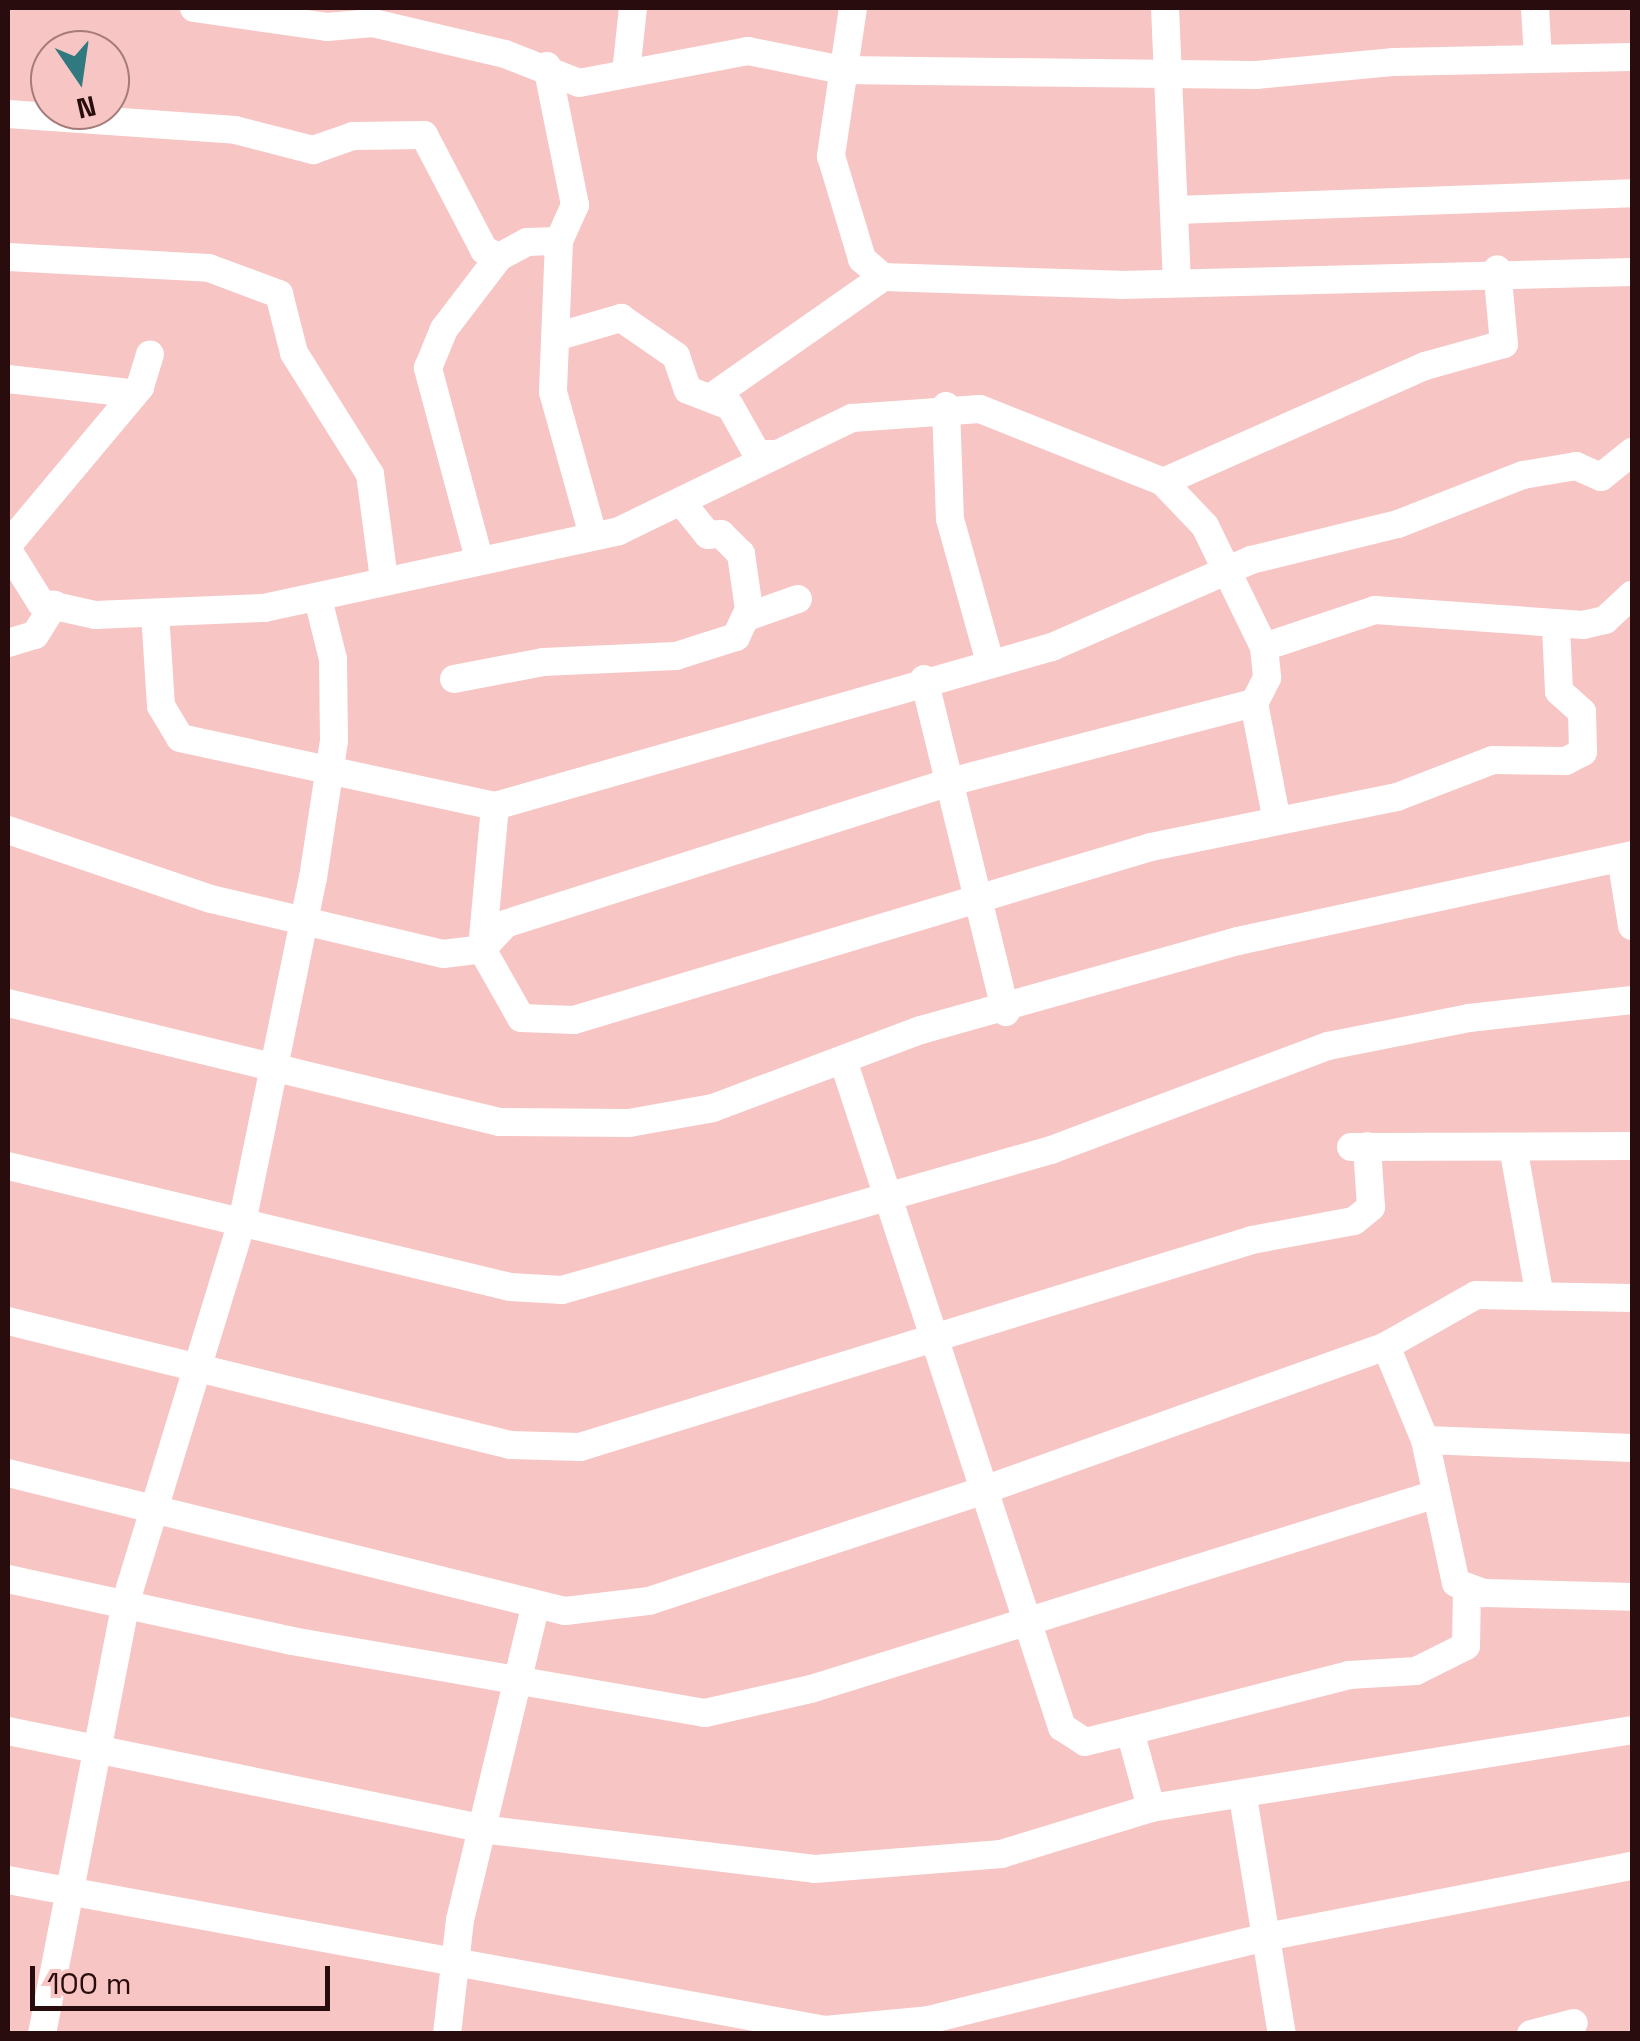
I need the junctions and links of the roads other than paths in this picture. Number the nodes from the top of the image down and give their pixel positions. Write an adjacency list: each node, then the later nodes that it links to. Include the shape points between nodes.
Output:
1 (194, 8): 8 (street, via 326,27 373,23)
2 (632, 8): 11 (street)
3 (854, 8): 10 (street)
4 (1165, 8): 9 (street)
5 (1535, 8): 7 (street)
6 (1632, 58): 7 (street)
7 (1538, 59): 9 (street, via 1256,76)
8 (547, 66): 11 (street, via 579,83); 15 (street, via 574,205)
9 (1172, 68): 10 (street); 14 (street)
10 (842, 70): 11 (street, via 748,51); 20 (street, via 831,156 862,258)
11 (626, 73)
12 (8, 114): 17 (street, via 235,130 313,150 353,136 424,135 462,213)
13 (1632, 193): 14 (street)
14 (1176, 210): 21 (street)
15 (559, 241): 17 (street, via 527,242); 22 (street)
16 (8, 258): 36 (street, via 209,268 279,294 294,353 370,474 390,570)
17 (499, 258): 34 (street, via 444,328 428,368)
18 (1497, 269): 19 (street); 21 (street); 30 (street, via 1504,344 1425,366)
19 (1632, 272)
20 (884, 277): 21 (street); 26 (street)
21 (1176, 282)
22 (559, 336): 26 (street, via 621,318 676,356 688,390 700,400); 32 (street, via 550,342 554,392)
23 (150, 354): 25 (street)
24 (8, 379): 25 (street)
25 (130, 393): 33 (street, via 54,498)
26 (716, 394): 29 (street, via 757,454)
27 (946, 406): 29 (street, via 852,418); 30 (street, via 1015,419); 46 (street, via 950,519)
28 (1632, 452): 35 (street, via 1601,478 1554,467 1398,524)
29 (775, 454): 31 (street)
30 (1163, 482): 35 (street, via 1205,526)
31 (684, 505): 32 (street); 42 (street, via 708,535 736,544)
32 (593, 535): 34 (street)
33 (8, 548): 40 (street, via 30,594)
34 (478, 554): 36 (street)
35 (1224, 571): 45 (street); 46 (street, via 1117,624)
36 (384, 578): 38 (street)
37 (1632, 595): 43 (street, via 1605,620)
38 (318, 599): 41 (street); 50 (street, via 332,659)
39 (798, 599): 42 (street)
40 (54, 604): 41 (street, via 95,616); 44 (street, via 35,635)
41 (156, 613): 50 (street, via 168,731)
42 (747, 617): 47 (street, via 736,637 676,656 543,662)
43 (1556, 627): 45 (street, via 1375,610); 53 (street, via 1551,658 1559,691 1582,712 1583,752 1493,760 1397,797)
44 (8, 643)
45 (1264, 647): 49 (street, via 1267,678)
46 (990, 662): 48 (street)
47 (454, 678)
48 (924, 679): 51 (street); 52 (street, via 661,764)
49 (1254, 703): 51 (street); 53 (street)
50 (333, 770): 52 (street); 57 (street)
51 (950, 782): 56 (street); 59 (street, via 505,924)
52 (496, 806): 59 (street)
53 (1276, 816): 56 (street)
54 (8, 830): 57 (street, via 211,899)
55 (1627, 857): 58 (street); 62 (street, via 1402,898)
56 (976, 893): 59 (street, via 574,1020 521,1018); 62 (street)
57 (303, 918): 59 (street, via 443,954); 64 (street)
58 (1632, 926)
59 (482, 949)
60 (1632, 1000): 68 (street, via 1469,1018 1328,1046 1051,1150)
61 (8, 1003): 64 (street)
62 (1006, 1012): 63 (street, via 921,1030)
63 (845, 1066): 64 (street, via 713,1108 577,1125 499,1122); 68 (street)
64 (267, 1073): 69 (street)
65 (1632, 1146): 66 (street)
66 (1513, 1147): 70 (street); 73 (street, via 1359,1146 1371,1207 1354,1221 1252,1240)
67 (8, 1166): 69 (street)
68 (892, 1196): 69 (street, via 562,1290 510,1287); 73 (street)
69 (244, 1218): 75 (street)
70 (1540, 1292): 71 (street); 74 (street, via 1499,1289 1452,1302)
71 (1632, 1298)
72 (8, 1321): 75 (street)
73 (934, 1335): 75 (street, via 580,1447 510,1445); 79 (street)
74 (1386, 1346): 76 (street); 79 (street)
75 (202, 1367): 81 (street)
76 (1425, 1440): 77 (street); 80 (street)
77 (1632, 1448)
78 (8, 1473): 81 (street)
79 (987, 1489): 86 (street, via 649,1601); 87 (street)
80 (1433, 1494): 83 (street, via 1456,1583); 87 (street)
81 (152, 1507): 85 (street); 86 (street)
82 (8, 1579): 85 (street)
83 (1466, 1591): 84 (street); 91 (street, via 1466,1646 1416,1671 1349,1675)
84 (1632, 1597)
85 (126, 1602): 88 (street); 92 (street)
86 (535, 1607): 88 (street)
87 (1029, 1621): 88 (street, via 743,1709 705,1712); 91 (street, via 1069,1739)
88 (523, 1684): 95 (street)
89 (1632, 1730): 93 (street, via 1393,1762)
90 (8, 1731): 92 (street)
91 (1130, 1731): 94 (street)
92 (104, 1752): 95 (street); 98 (street)
93 (1243, 1797): 94 (street); 99 (street)
94 (1150, 1808): 95 (street, via 1001,1854 843,1868)
95 (489, 1830): 100 (street, via 460,1920)
96 (1632, 1866): 99 (street)
97 (8, 1880): 98 (street)
98 (76, 1894): 100 (street); 102 (street)
99 (1266, 1937): 100 (street, via 1044,1996 866,2029 784,2026); 104 (street)
100 (457, 1968): 103 (street)
101 (1574, 2023): 105 (street)
102 (42, 2034)
103 (447, 2034)
104 (1282, 2034)
105 (1531, 2034)

